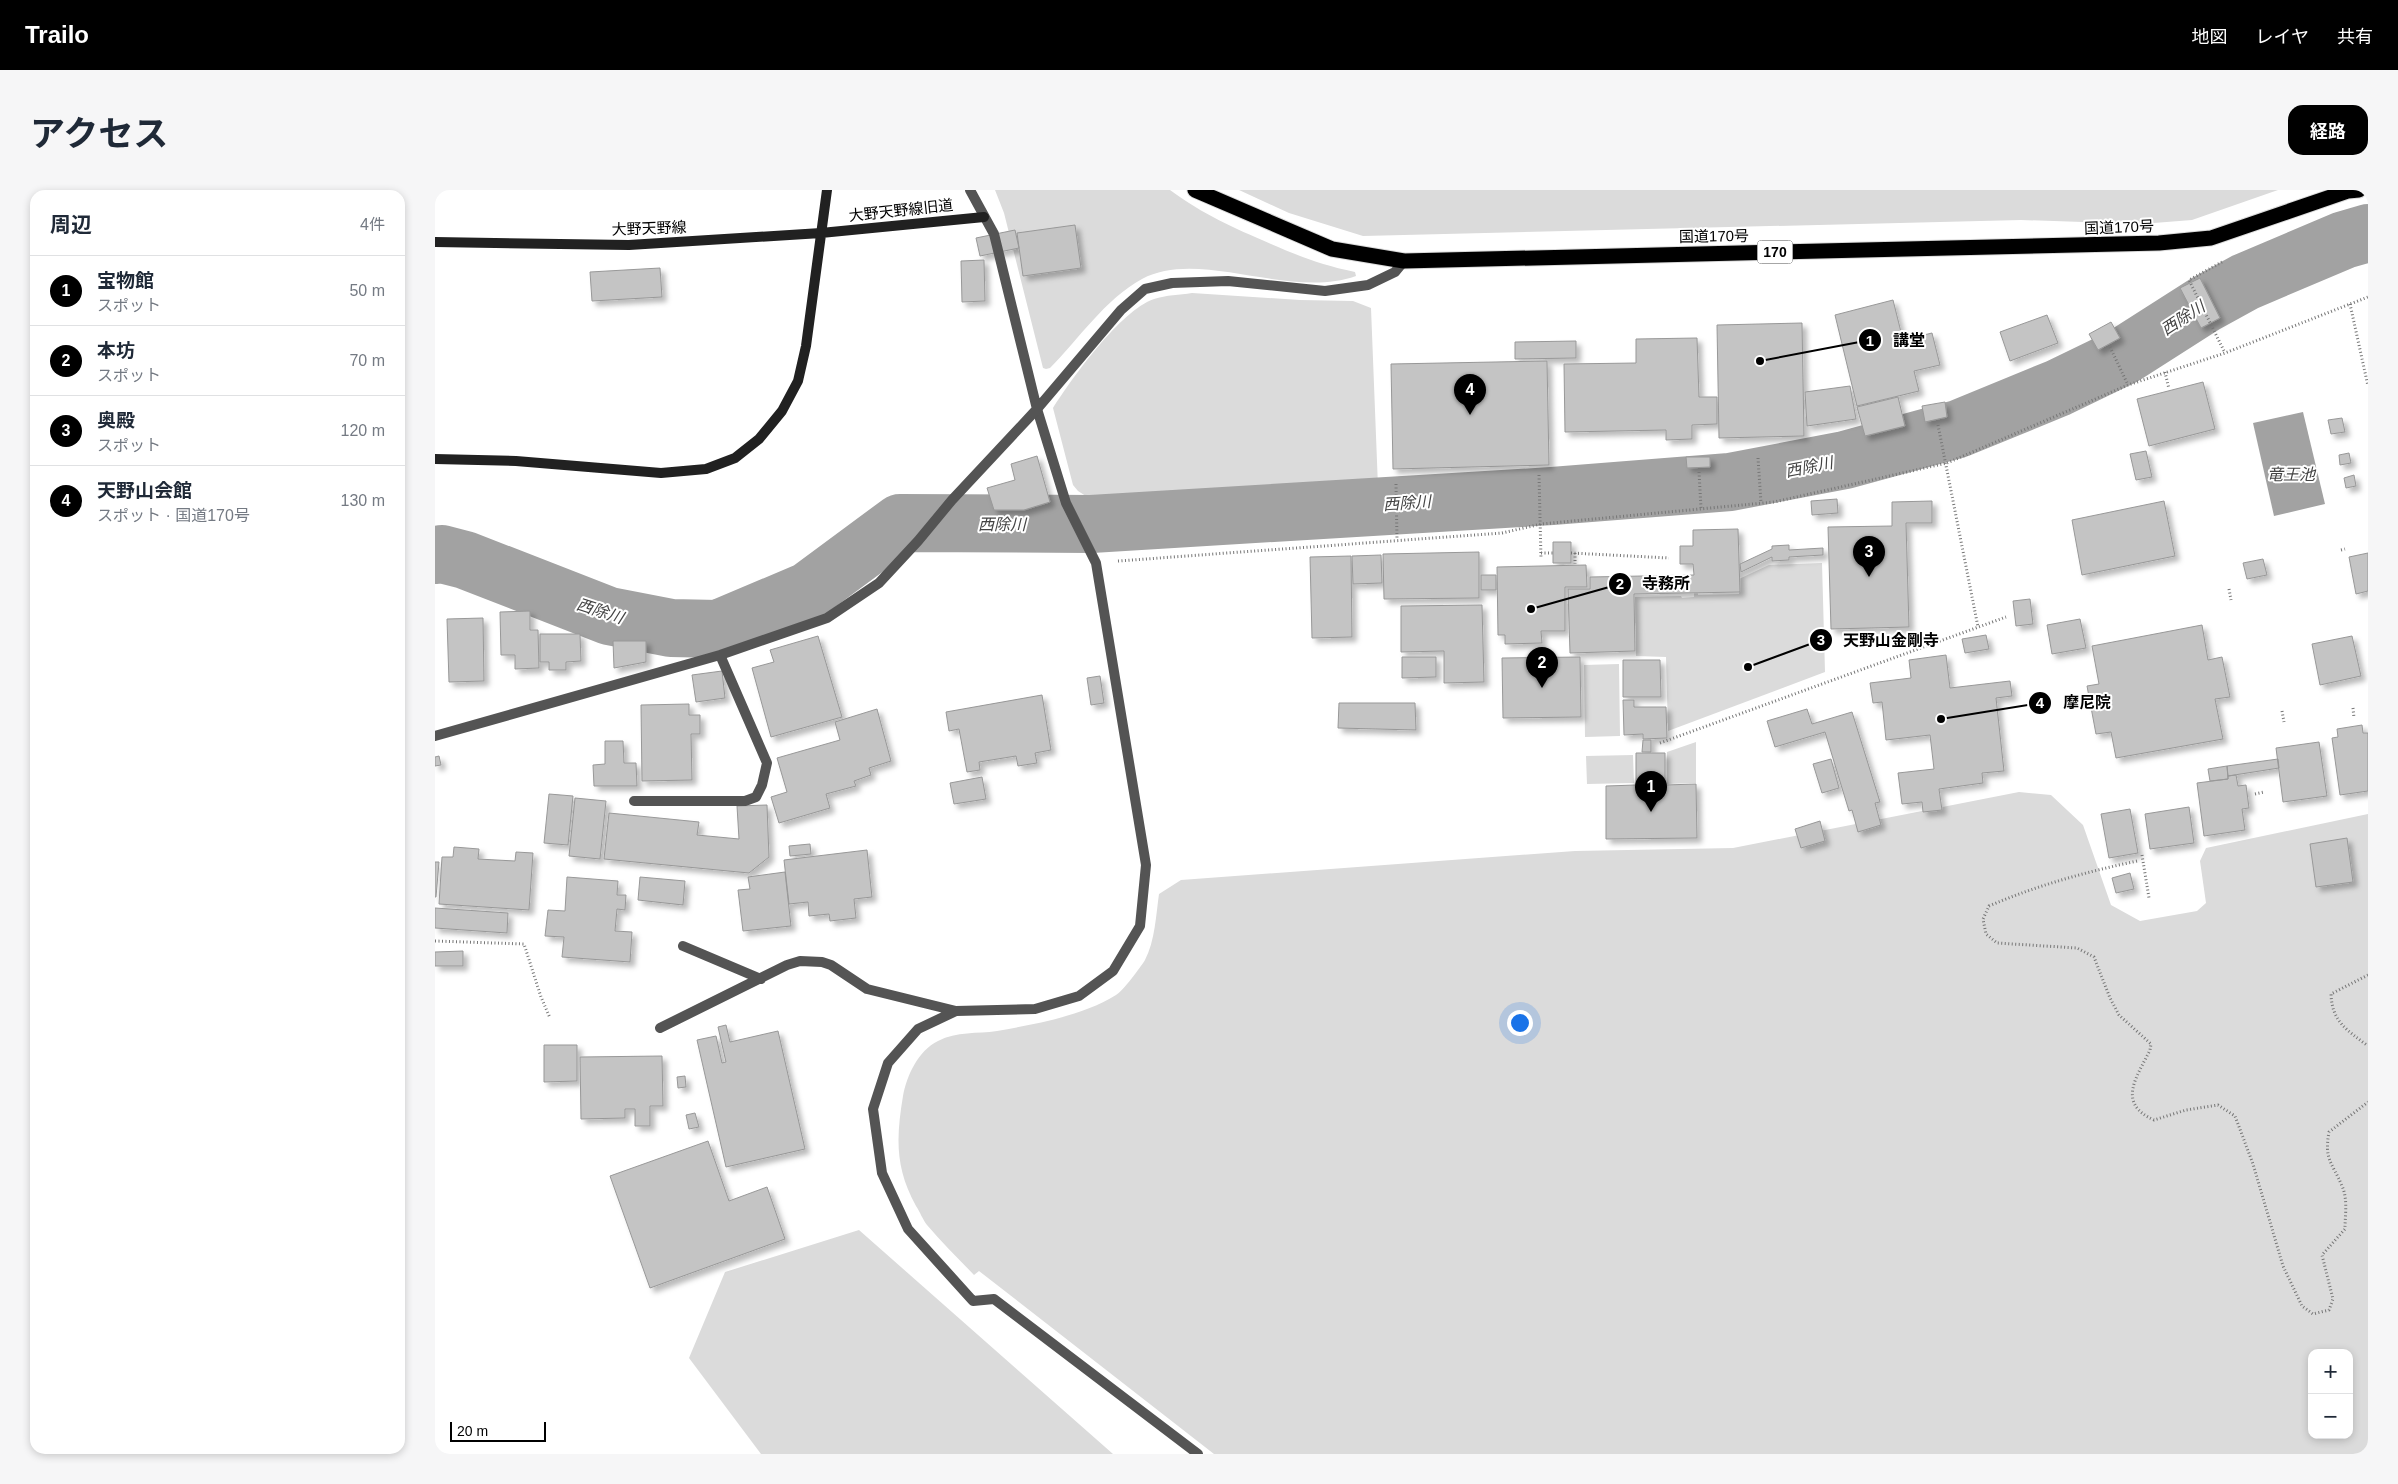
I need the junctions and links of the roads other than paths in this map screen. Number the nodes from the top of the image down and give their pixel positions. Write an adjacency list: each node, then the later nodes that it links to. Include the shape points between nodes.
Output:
1 (827, 190): 6 (street)
2 (970, 190): 5 (street, 大野天野線旧道)
3 (1195, 190): 8 (highway, 国道170号 / 170, via 1332,249)
4 (2359, 190): 8 (highway, 国道170号 / 170, via 2211,238 2159,243)
5 (984, 217): 6 (street, 大野天野線旧道); 9 (street, via 994,234)
6 (821, 233): 7 (street, 大野天野線, via 629,245); 10 (street, via 806,346 798,381 782,411 759,438 735,458 706,469 661,473 516,461)
7 (435, 242)
8 (1404, 261): 9 (street, via 1395,272 1368,285 1325,291 1228,281 1172,283 1145,289 1121,310)
9 (1037, 409): 11 (street, via 879,583 827,618); 16 (street, via 1066,504 1096,563 1146,865 1140,926 1113,972 1079,996 1035,1009)
10 (435, 459)
11 (720, 655): 12 (street); 13 (street, via 767,764 756,797 745,801)
12 (435, 736)
13 (634, 801)
14 (683, 946): 15 (street)
15 (761, 979): 16 (street, via 800,961 822,962 867,989); 17 (street)
16 (956, 1011): 18 (street, via 918,1029 888,1063 873,1109 882,1173 908,1229 973,1301 994,1299)
17 (660, 1028)
18 (1197, 1454)

